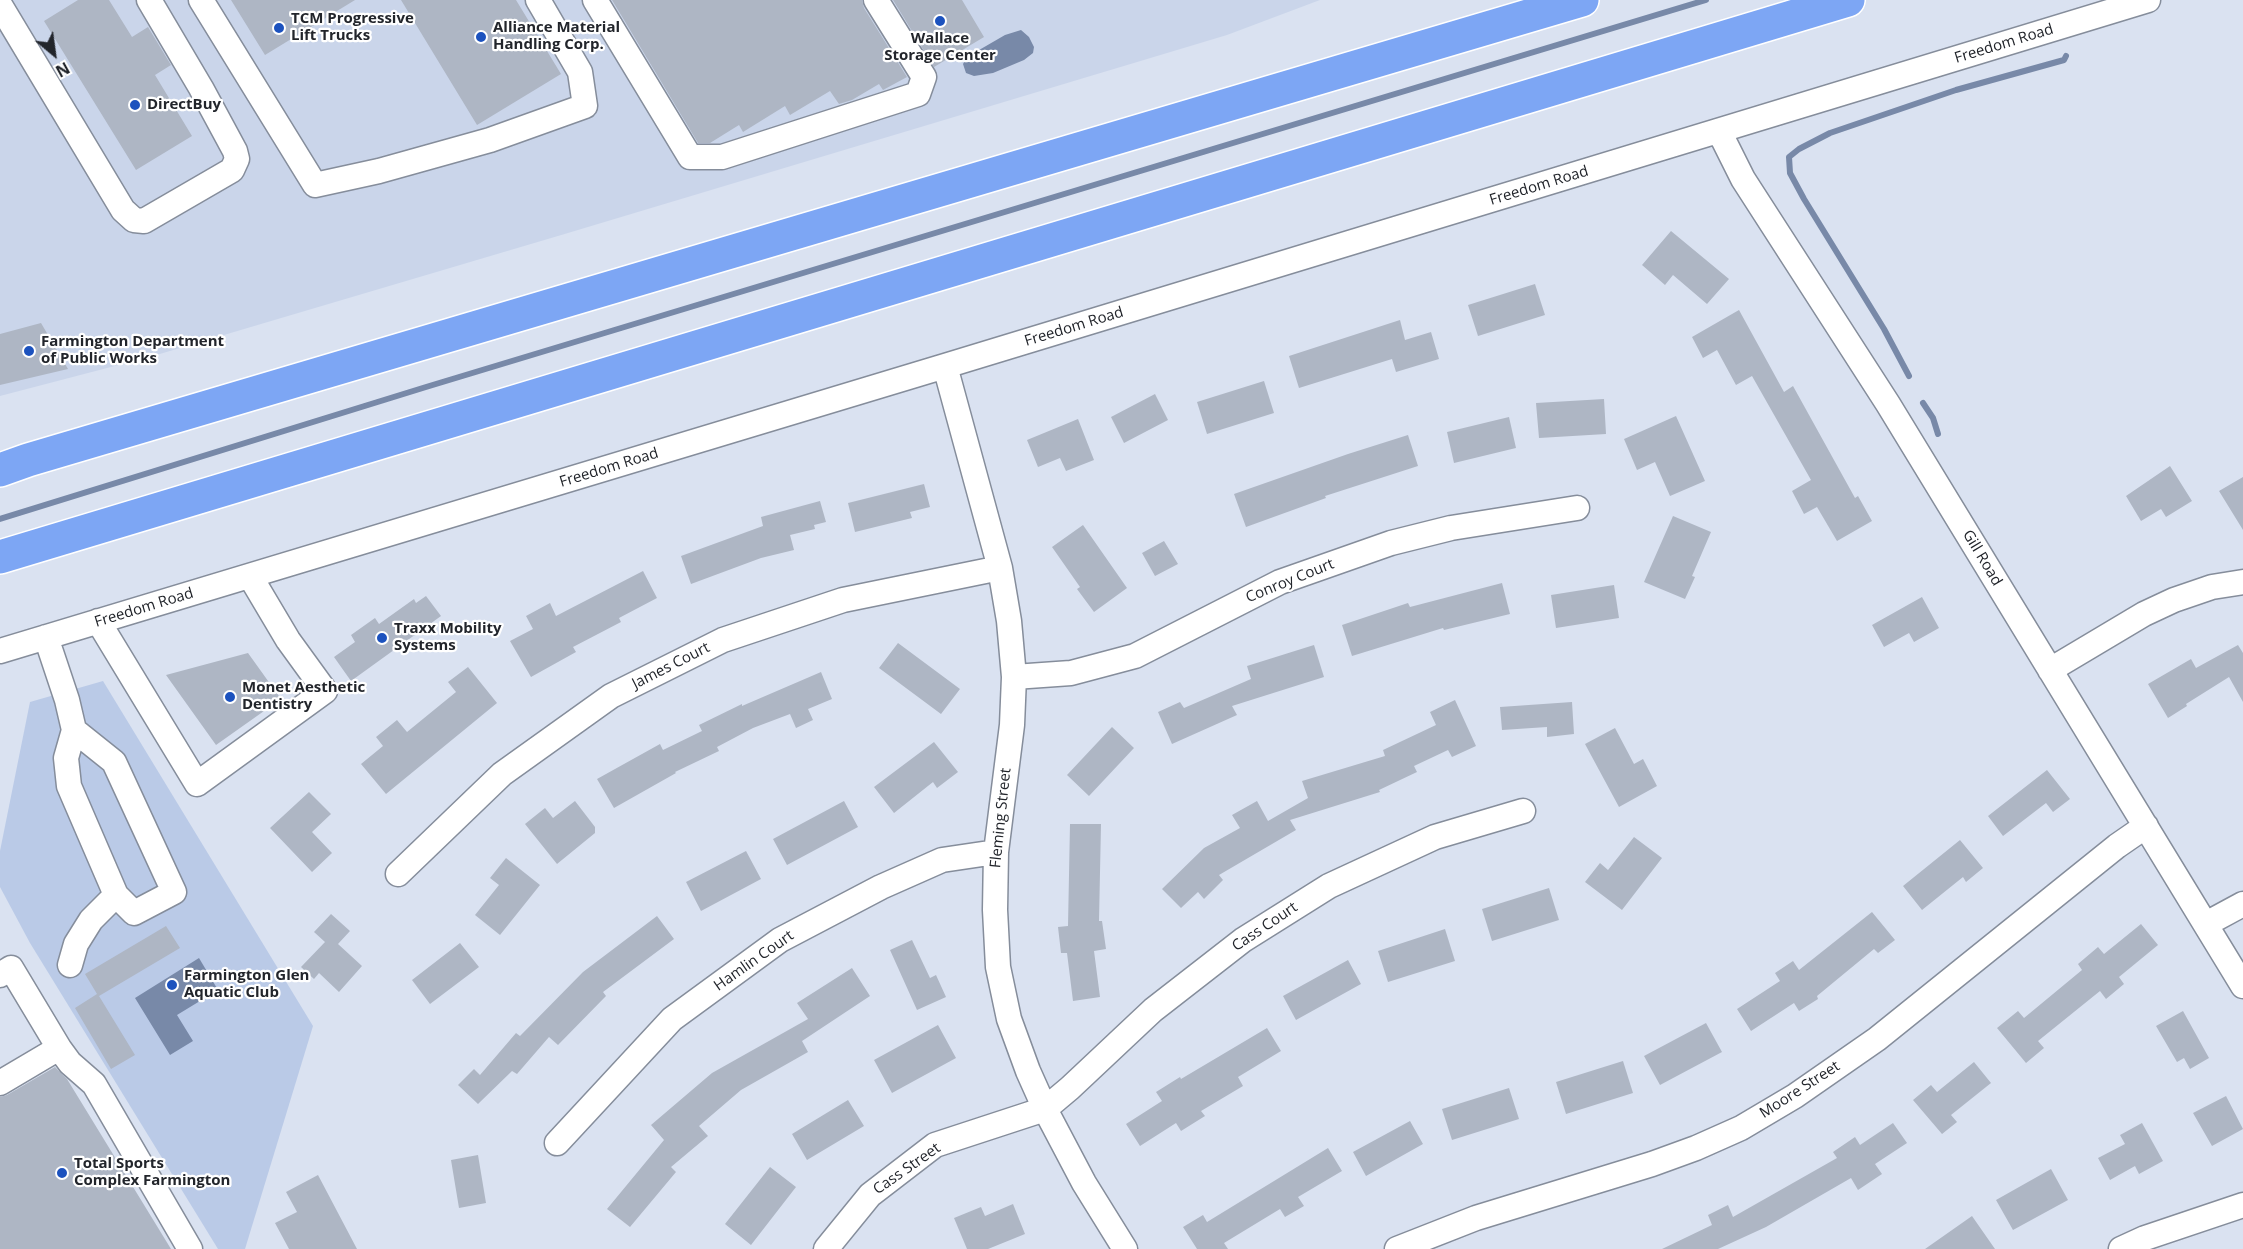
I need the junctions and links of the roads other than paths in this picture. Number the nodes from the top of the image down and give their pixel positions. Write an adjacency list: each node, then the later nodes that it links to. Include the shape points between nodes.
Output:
1 (8, 0): 10 (street)
2 (149, 0): 10 (street, via 237,159 232,170 144,221 134,220 123,210)
3 (201, 0): 4 (street, via 315,185 490,140 585,106 580,72)
4 (538, 0)
5 (595, 0): 6 (street, via 690,157 722,157 918,94 924,77)
6 (876, 0)
7 (1582, 0): 13 (highway)
8 (1848, 0): 15 (highway)
9 (2148, 0): 11 (street, Freedom Road)
10 (0, 5)
11 (1719, 131): 12 (street, Freedom Road); 22 (street, Gill Road, via 1743,179 1888,404)
12 (945, 366): 16 (street, Fleming Street); 17 (street, Freedom Road)
13 (9, 465)
14 (1577, 508): 23 (street, Conroy Court, via 1451,528 1391,543 1280,582 1135,656 1071,673)
15 (0, 557)
16 (1000, 568): 23 (street, Fleming Street, via 1010,621); 28 (street, James Court, via 843,600 723,640 611,696 501,774)
17 (250, 576): 19 (street, Freedom Road); 19 (street, via 288,640 325,691 197,784)
18 (2243, 582): 22 (street, via 2174,600)
19 (98, 621): 20 (street, Freedom Road)
20 (46, 637): 21 (street, Freedom Road); 24 (street)
21 (0, 651)
22 (2050, 670): 26 (street, Gill Road)
23 (1014, 676): 27 (street, Fleming Street)
24 (74, 730): 29 (street, via 66,758 69,786); 29 (street, via 114,762 174,892 134,913)
25 (1523, 811): 37 (street, Cass Court, via 1435,837 1329,886 1243,940 1162,1003)
26 (2146, 826): 31 (street, Gill Road); 43 (street, Moore Street, via 1877,1039 1741,1128 1652,1164 1476,1218)
27 (996, 852): 37 (street, Fleming Street, via 998,967 1009,1018); 38 (street, Hamlin Court, via 942,860 880,887 780,940 672,1019)
28 (398, 874)
29 (116, 895): 32 (street, via 91,920 76,944)
30 (2243, 904): 31 (street)
31 (2205, 924): 34 (street, Gill Road)
32 (70, 964)
33 (0, 975): 35 (street, via 11,968)
34 (2243, 986)
35 (59, 1048): 36 (street); 40 (street, via 70,1064 94,1083)
36 (0, 1083)
37 (1045, 1109): 41 (street, Cass Street, via 936,1145 870,1195); 42 (street, Fleming Street)
38 (557, 1143)
39 (2243, 1205): 44 (street)
40 (190, 1249)
41 (826, 1249)
42 (1125, 1249)
43 (1396, 1249)
44 (2121, 1249)

